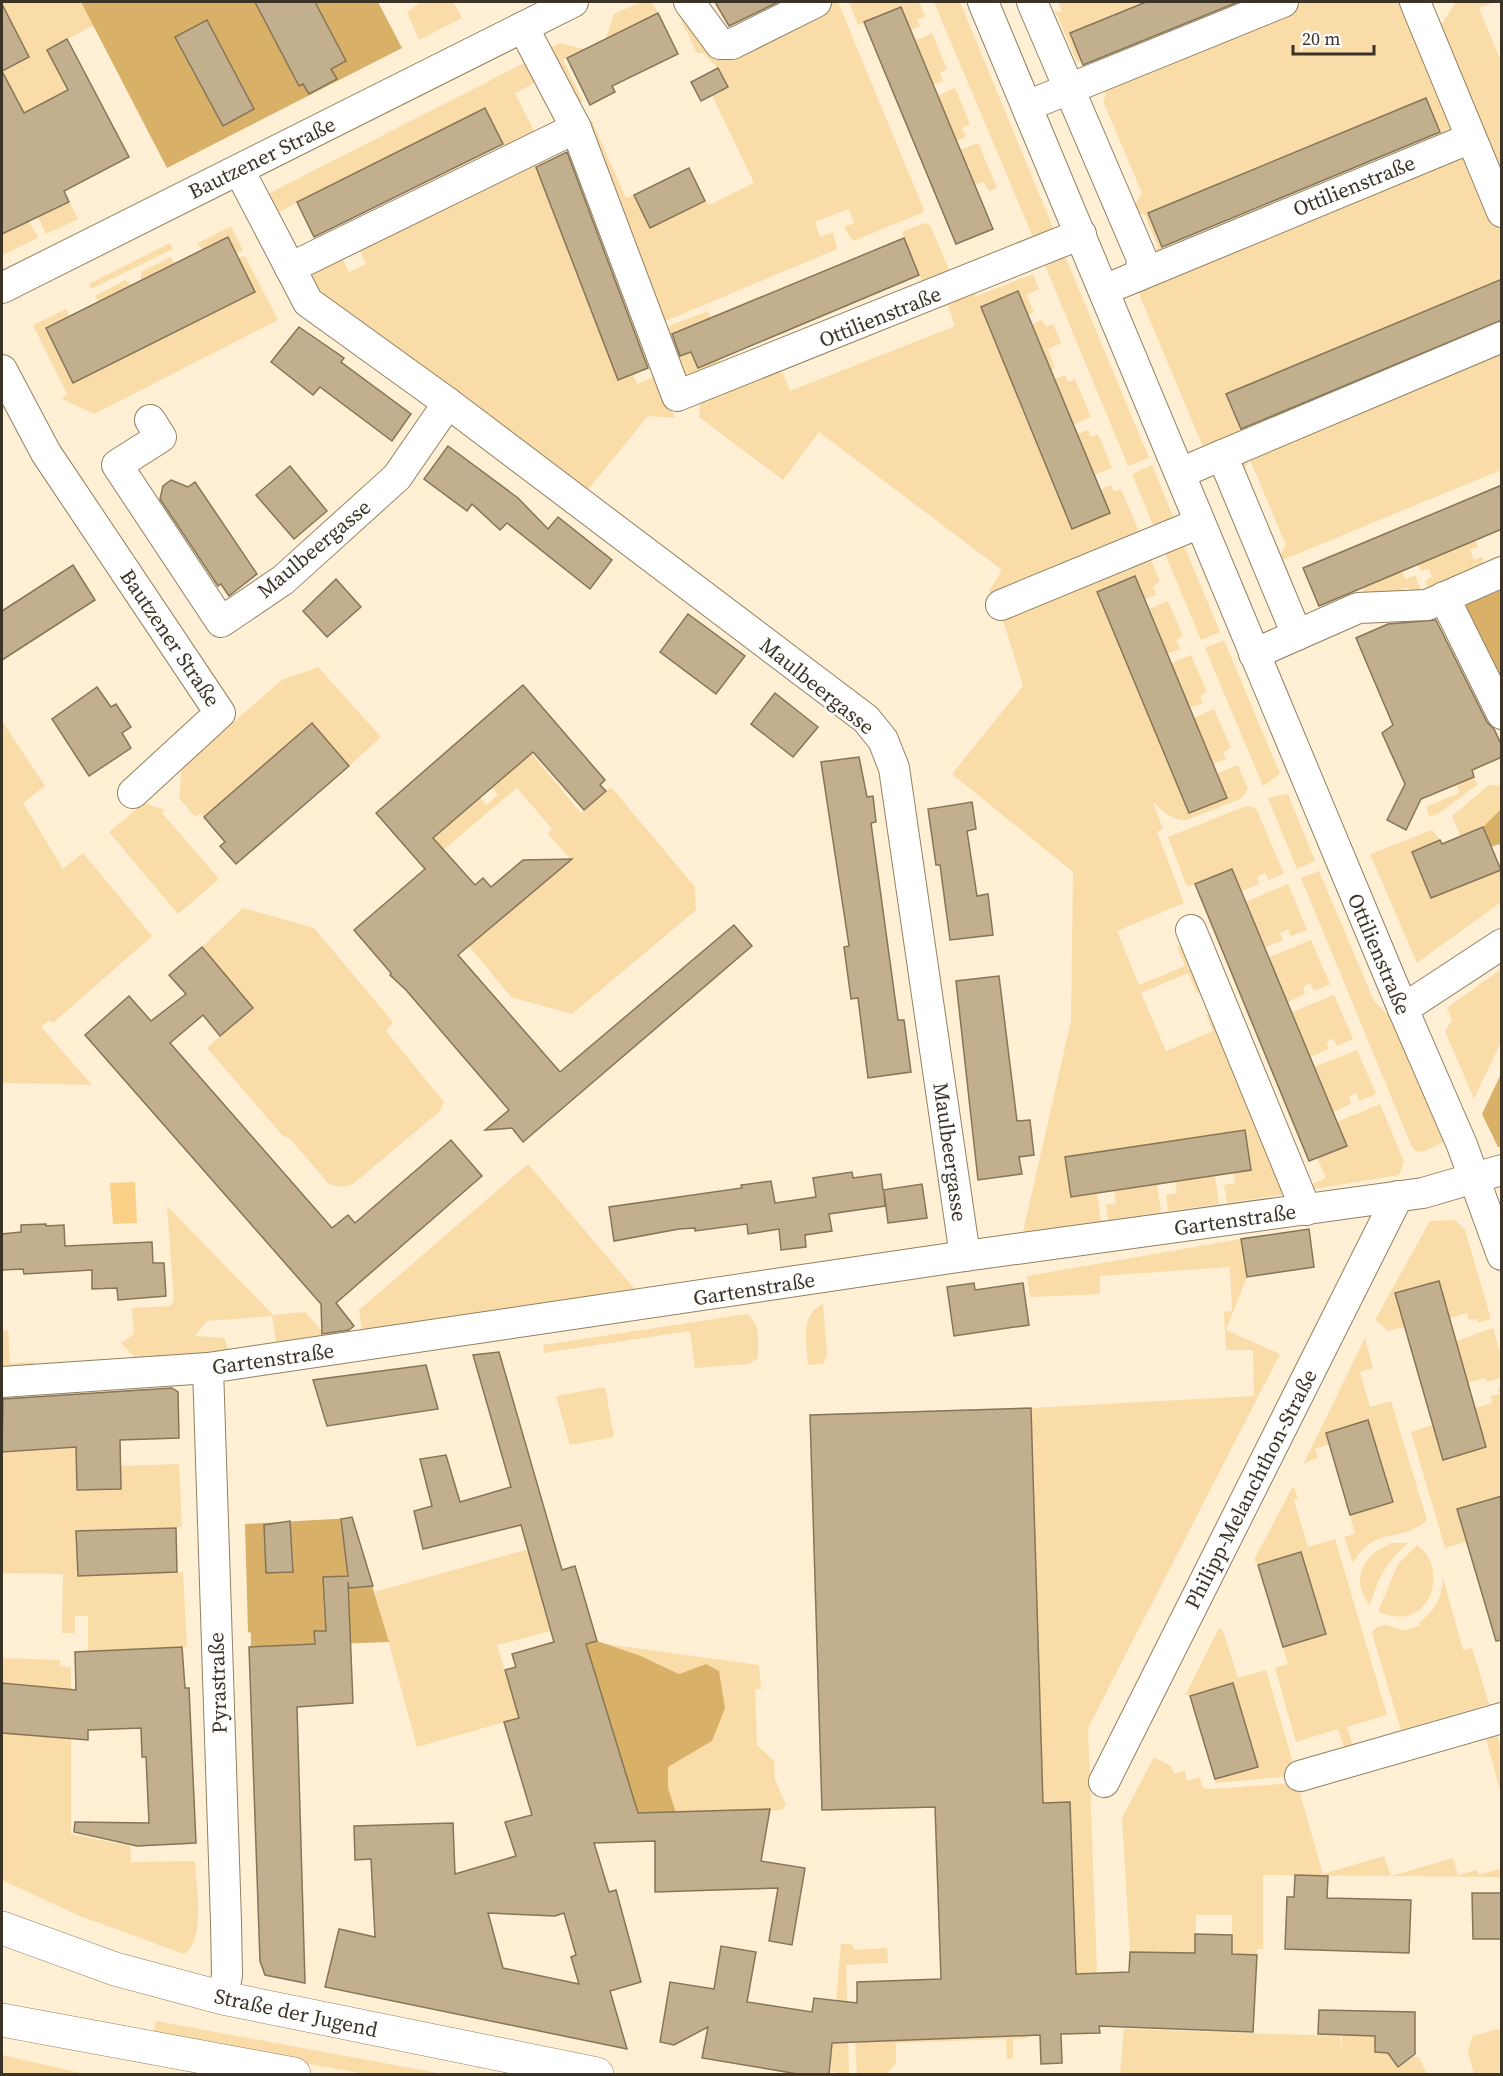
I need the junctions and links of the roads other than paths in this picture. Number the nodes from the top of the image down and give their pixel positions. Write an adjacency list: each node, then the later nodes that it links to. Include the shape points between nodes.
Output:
1 (573, 2): 8 (street, Bautzener Straße)
2 (689, 2): 3 (street, via 720,44 732,44)
3 (816, 2)
4 (983, 2): 10 (street, Ottilienstraße)
5 (1032, 2): 9 (street)
6 (1283, 2): 9 (street)
7 (1415, 2): 12 (street)
8 (523, 27): 11 (street); 13 (street, Bautzener Straße)
9 (1070, 90): 10 (street); 17 (street, via 1142,259)
10 (1027, 106): 15 (street, Ottilienstraße)
11 (576, 128): 15 (street, Ottilienstraße, via 677,396); 16 (street)
12 (1471, 138): 14 (street); 17 (street, Ottilienstraße)
13 (239, 170): 16 (street, Maulbeergasse); 18 (street, Bautzener Straße)
14 (1502, 212)
15 (1081, 234): 19 (street, Ottilienstraße)
16 (290, 268): 22 (street, Maulbeergasse, via 308,302)
17 (1140, 274): 19 (street, Ottilienstraße)
18 (2, 288)
19 (1104, 290): 25 (street, Ottilienstraße)
20 (1502, 337): 24 (street)
21 (2, 370): 33 (street, Bautzener Straße, via 46,453 220,712)
22 (448, 403): 23 (street, Maulbeergasse, via 397,477 284,580 220,622 117,465 161,437); 41 (street, Maulbeergasse, via 866,720 883,740 894,768)
23 (150, 420)
24 (1222, 455): 25 (street); 30 (street)
25 (1180, 473): 26 (street, Ottilienstraße)
26 (1200, 523): 29 (street); 31 (street, Ottilienstraße)
27 (1502, 572): 28 (street)
28 (1444, 597): 30 (street, via 1427,605 1358,608); 32 (street)
29 (1001, 605)
30 (1297, 635): 31 (street)
31 (1254, 654): 36 (street, Ottilienstraße)
32 (1502, 714)
33 (133, 793)
34 (1191, 930): 39 (street)
35 (1502, 944): 36 (street)
36 (1402, 1009): 37 (street, Ottilienstraße)
37 (1487, 1173): 38 (street, Gartenstraße, via 1423,1193); 40 (street, Ottilienstraße)
38 (1398, 1196): 39 (street, Gartenstraße); 46 (street, Philipp-Melanchthon-Straße)
39 (1306, 1210): 41 (street, Gartenstraße)
40 (1502, 1255)
41 (965, 1256): 42 (street, Gartenstraße)
42 (208, 1368): 43 (street, Gartenstraße); 48 (street, Pyrastraße, via 226,1922 227,1975)
43 (2, 1382)
44 (1502, 1718): 45 (street)
45 (1300, 1776)
46 (1104, 1782)
47 (2, 1928): 48 (main road, Straße der Jugend, via 115,1969)
48 (223, 1998): 51 (main road, Straße der Jugend)
49 (2, 2020): 50 (main road)
50 (294, 2074)
51 (597, 2074)

